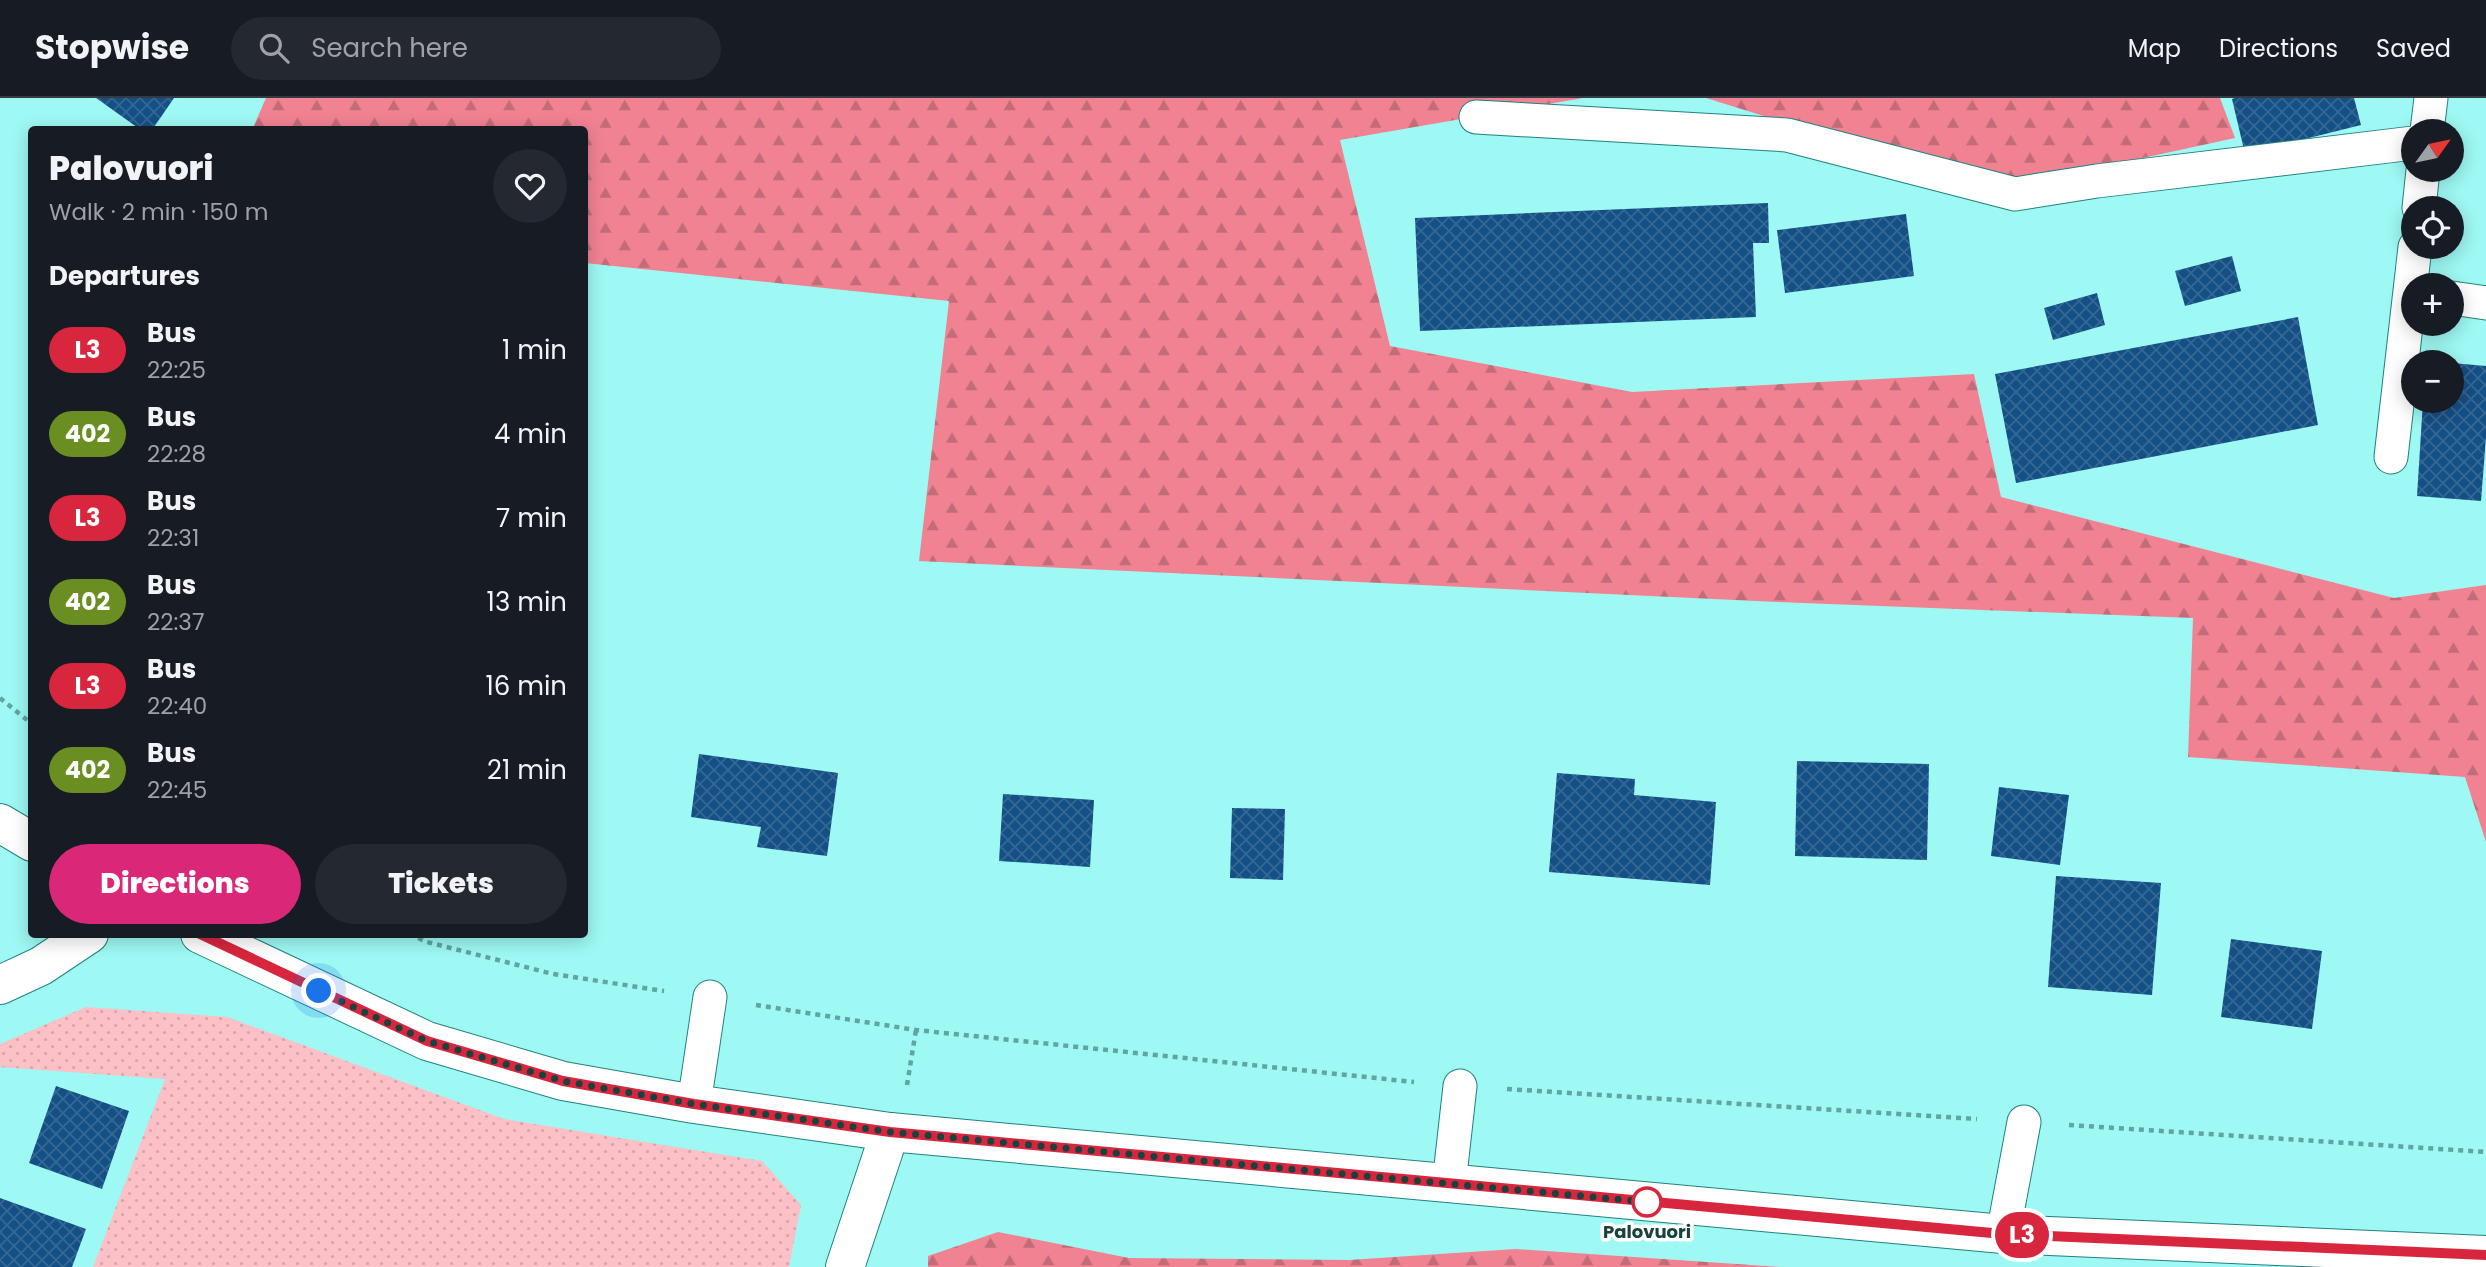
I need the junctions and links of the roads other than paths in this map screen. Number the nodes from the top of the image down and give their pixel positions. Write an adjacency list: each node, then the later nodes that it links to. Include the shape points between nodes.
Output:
1 (2431, 98): 3 (lane)
2 (1476, 117): 4 (lane, via 1787,135 2015,194)
3 (2428, 119)
4 (2401, 144)
5 (2464, 300): 6 (lane)
6 (2486, 303)
7 (2406, 336): 8 (lane)
8 (2391, 457)
9 (0, 823): 10 (main road)
10 (28, 840)
11 (83, 938): 13 (main road, via 41,966)
12 (208, 938): 16 (main road, via 427,1041 563,1081)
13 (0, 985)
14 (710, 997): 16 (lane)
15 (1460, 1086): 19 (lane)
16 (694, 1104): 18 (main road)
17 (2024, 1122): 20 (lane)
18 (890, 1132): 19 (main road); 22 (main road)
19 (1449, 1184): 20 (main road)
20 (2003, 1234): 21 (main road)
21 (2486, 1255)
22 (845, 1267)

